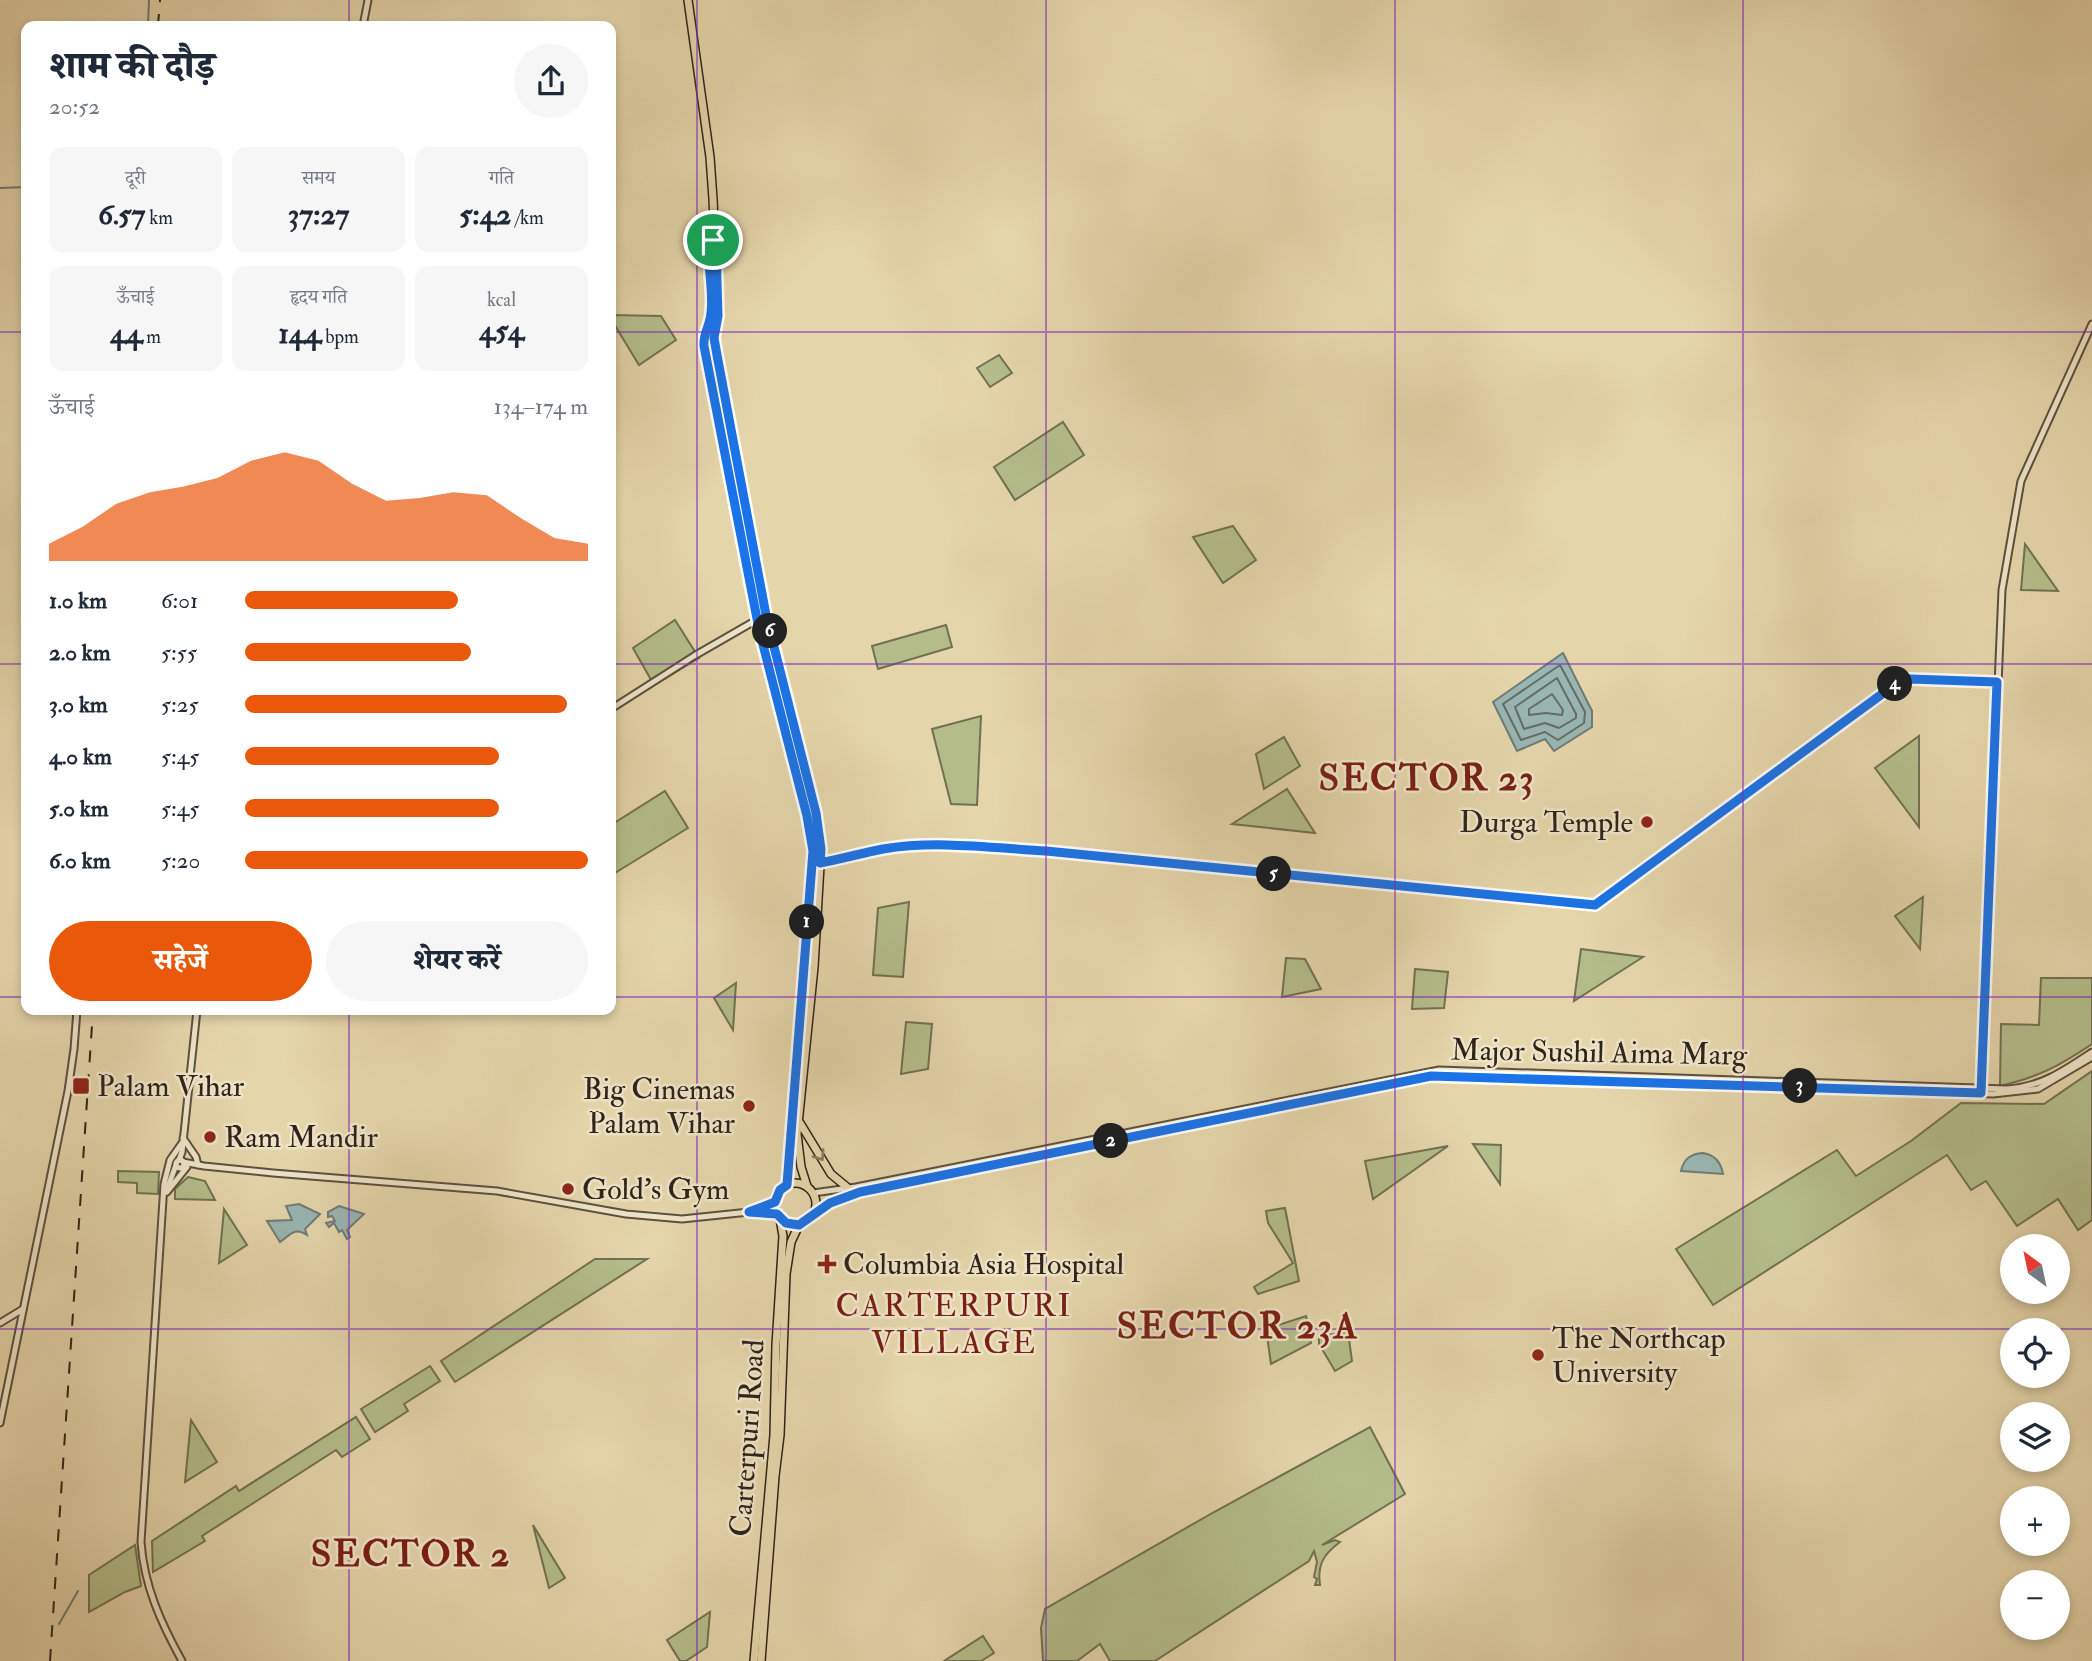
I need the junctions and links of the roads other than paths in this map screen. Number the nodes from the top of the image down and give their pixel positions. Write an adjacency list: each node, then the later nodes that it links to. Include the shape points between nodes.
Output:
1 (368, 0): 3 (street)
2 (688, 0): 4 (main road, via 710,157)
3 (364, 21)
4 (713, 240): 6 (main road, via 718,310 714,338); 7 (main road, via 710,318 703,338)
5 (2092, 324): 8 (street, via 2019,490 2001,590)
6 (766, 615): 7 (street); 10 (main road, via 816,813)
7 (757, 618): 9 (street); 11 (main road, via 807,816)
8 (1997, 682): 10 (street, via 1910,679 1897,683 1595,905 976,847 885,849); 15 (street)
9 (616, 706)
10 (820, 863): 11 (street); 16 (main road)
11 (811, 864): 20 (main road)
12 (77, 1015): 30 (street, via 68,1091)
13 (196, 1015): 17 (street)
14 (2092, 1054): 15 (street, Major Sushil Aima Marg, via 2038,1089 2015,1093)
15 (1981, 1090): 22 (street, Major Sushil Aima Marg, via 1439,1070); 27 (street, Major Sushil Aima Marg, via 1431,1076 860,1192)
16 (798, 1119): 21 (main road); 22 (main road, one-way to 22, via 831,1174)
17 (183, 1141): 18 (street); 19 (street); 24 (street, via 167,1166)
18 (181, 1164): 19 (street); 24 (street); 24 (street)
19 (199, 1165): 26 (street, via 489,1190 682,1220)
20 (787, 1185): 21 (main road); 25 (main road)
21 (807, 1186): 23 (main road)
22 (848, 1188): 23 (street, Major Sushil Aima Marg)
23 (813, 1193): 27 (main road)
24 (164, 1196): 33 (street, via 141,1542 151,1597)
25 (775, 1202): 26 (street); 28 (main road)
26 (749, 1212): 28 (street)
27 (815, 1212): 29 (main road)
28 (779, 1216): 29 (main road, via 786,1223); 34 (main road, Carterpuri Road, via 783,1236 774,1435)
29 (799, 1225): 35 (main road, Carterpuri Road, via 791,1241 786,1273 780,1435)
30 (23, 1309): 31 (street); 32 (street)
31 (0, 1323)
32 (0, 1423)
33 (182, 1661)
34 (754, 1661)
35 (761, 1661)

